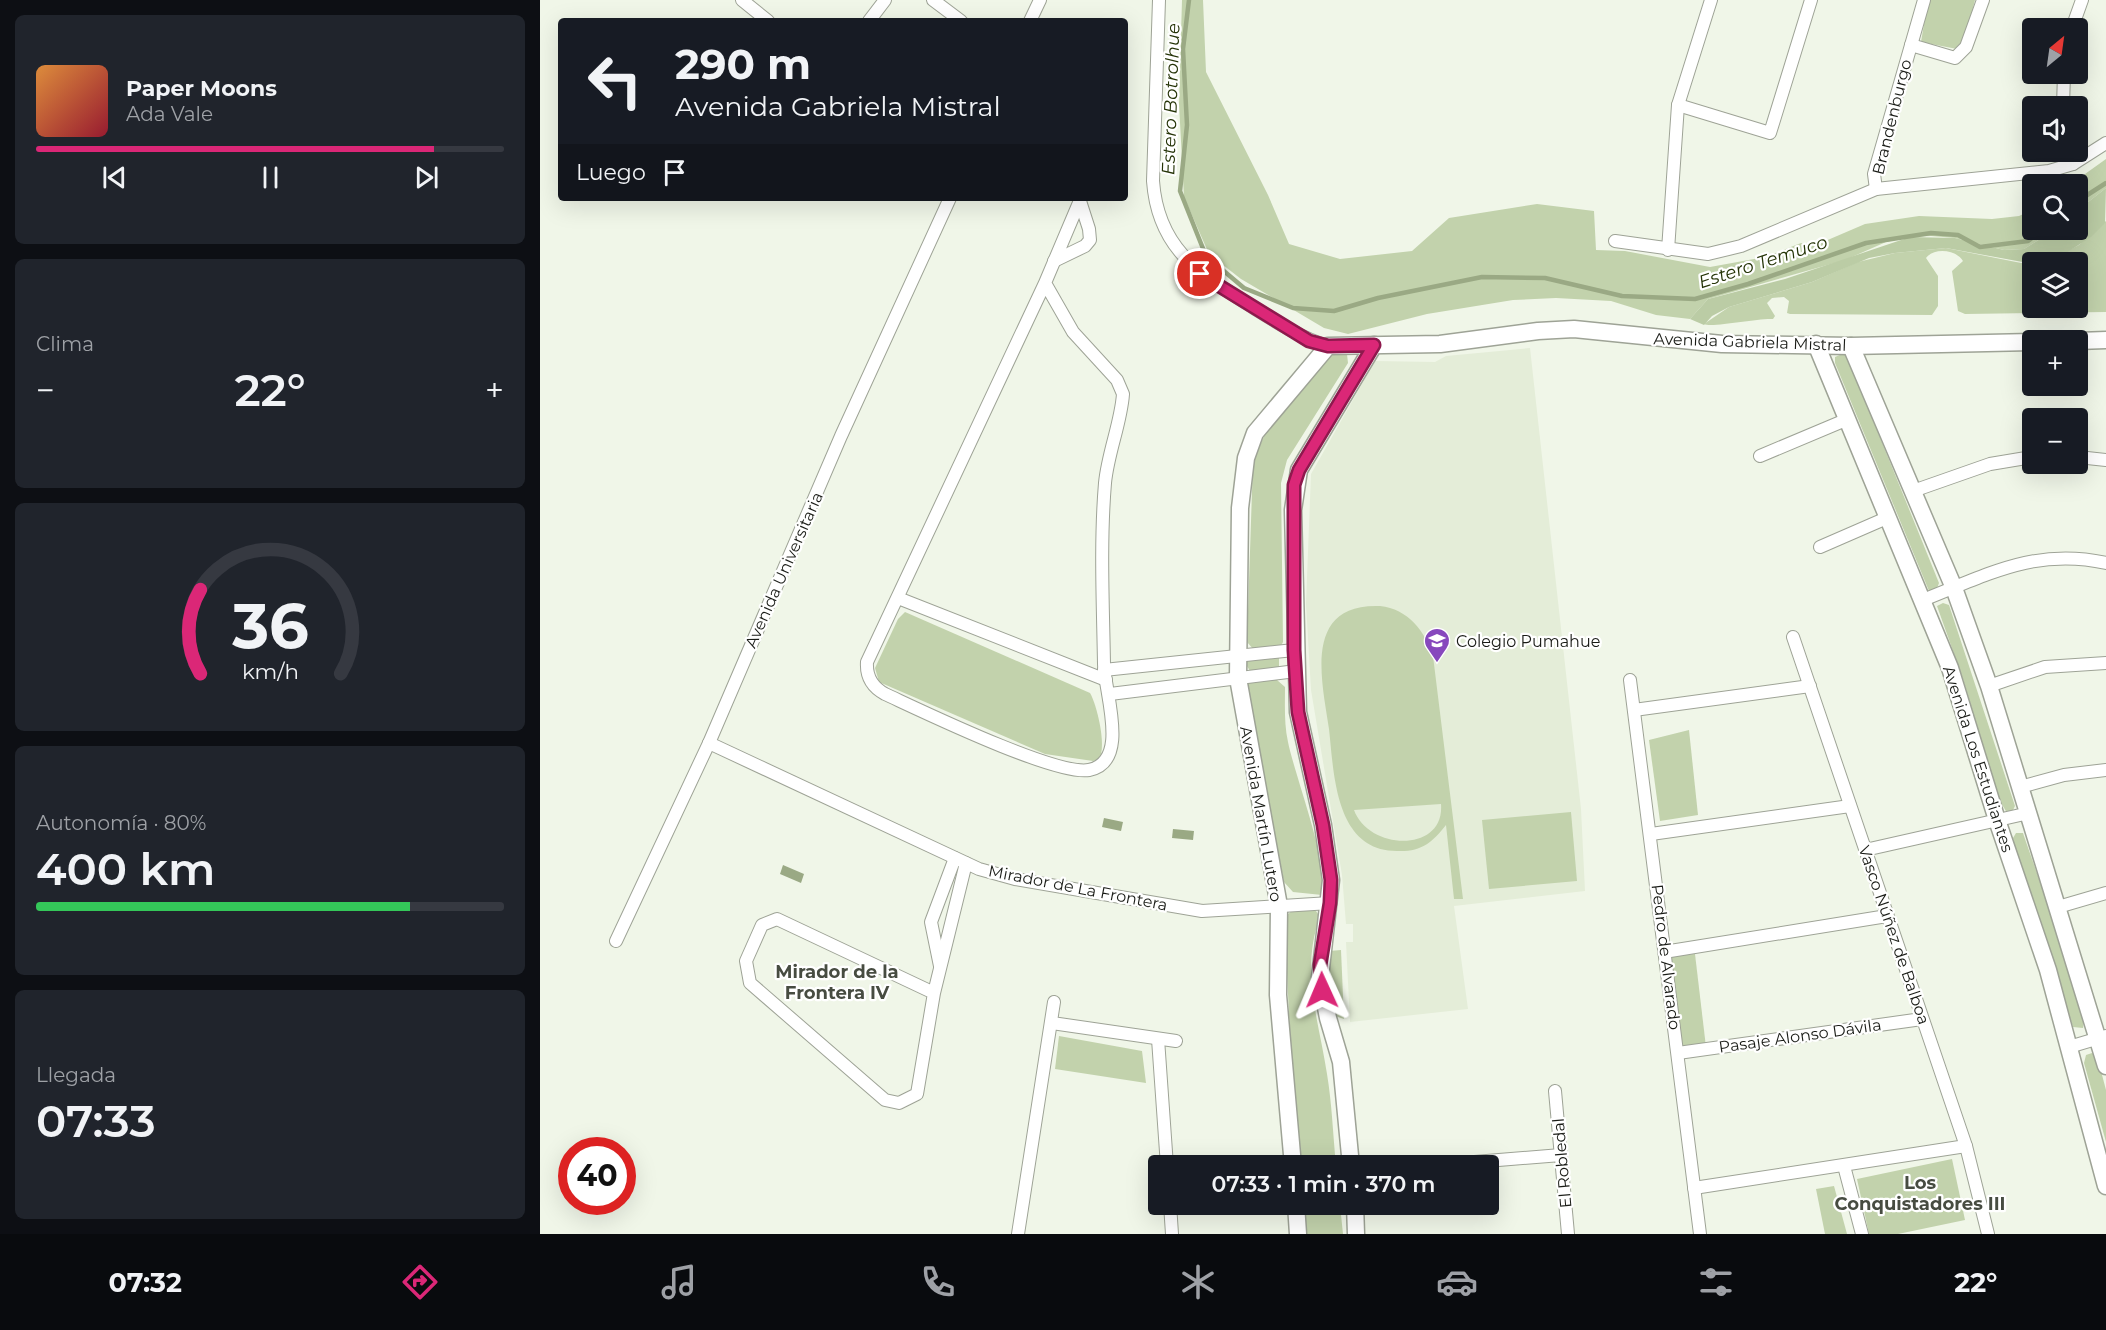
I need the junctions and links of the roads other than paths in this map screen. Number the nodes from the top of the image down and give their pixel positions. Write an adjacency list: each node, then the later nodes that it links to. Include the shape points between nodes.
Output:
1 (742, 0): 11 (street)
2 (885, 0): 12 (street)
3 (933, 0): 13 (street)
4 (1040, 0): 14 (street)
5 (1159, 0): 34 (street, Avenida Gabriela Mistral, via 1153,181 1168,232 1200,274 1282,326)
6 (1712, 0): 17 (street)
7 (1811, 0): 17 (street, via 1770,133)
8 (1924, 0): 16 (street, Brandenburgo)
9 (1983, 0): 16 (street, Brandenburgo, via 1966,47 1955,58)
10 (2082, 0): 15 (street)
11 (764, 18)
12 (871, 18)
13 (957, 18)
14 (1031, 18)
15 (2076, 18)
16 (1911, 45): 21 (street, Brandenburgo, via 1874,174)
17 (1678, 105): 26 (street)
18 (2106, 143): 19 (street)
19 (2088, 151)
20 (2064, 162): 21 (street, via 2049,171)
21 (1876, 189): 26 (street, via 1734,249 1708,254)
22 (949, 201): 60 (street, Avenida Universitaria)
23 (1079, 201): 27 (street)
24 (1081, 201): 27 (street, via 1090,240)
25 (1615, 241): 26 (street)
26 (1668, 250)
27 (1054, 261): 28 (street)
28 (1045, 283): 46 (street); 53 (street, via 1073,332 1117,380 1123,394 1106,481 1102,545)
29 (2088, 340): 30 (street)
30 (2106, 340)
31 (2022, 342): 35 (street, Avenida Gabriela Mistral)
32 (1816, 344): 33 (street, Avenida Gabriela Mistral, via 1686,342 1574,329 1440,344); 35 (street, Avenida Gabriela Mistral); 36 (street, Avenida Los Estudiantes)
33 (1374, 345): 34 (street, Avenida Gabriela Mistral); 49 (street, via 1299,470 1294,485)
34 (1328, 346): 50 (street, Avenida Martín Lutero, via 1267,415 1245,458 1240,508)
35 (1851, 346): 41 (street, Avenida Los Estudiantes)
36 (1848, 419): 37 (street); 42 (street, Avenida Los Estudiantes)
37 (1760, 456)
38 (2088, 458): 40 (street)
39 (2022, 459): 41 (street, via 1990,464)
40 (2106, 460)
41 (1913, 491): 45 (street, Avenida Los Estudiantes)
42 (1889, 517): 43 (street); 47 (street, Avenida Los Estudiantes)
43 (1820, 547)
44 (2106, 563): 45 (street, via 2062,557 2038,559)
45 (1954, 588): 47 (street); 57 (street, Avenida Los Estudiantes)
46 (898, 598): 53 (street); 58 (street, via 867,662 872,685 885,694 1045,763 1087,771 1103,762 1112,749)
47 (1923, 600): 65 (street, Avenida Los Estudiantes, via 1950,668)
48 (1793, 637): 56 (street, Vasco Núñez de Balboa)
49 (1294, 650): 50 (street); 52 (street)
50 (1238, 655): 53 (street); 54 (street, Avenida Martín Lutero)
51 (2106, 663): 57 (street, via 2045,667)
52 (1296, 671): 54 (street); 70 (street, via 1298,712 1329,863)
53 (1105, 675): 58 (street)
54 (1238, 678): 58 (street); 71 (street, Avenida Martín Lutero)
55 (1630, 681): 59 (street, Pedro de Alvarado)
56 (1810, 686): 59 (street); 63 (street, Vasco Núñez de Balboa)
57 (1989, 686): 62 (street, Avenida Los Estudiantes)
58 (1110, 694)
59 (1634, 710): 66 (street, Pedro de Alvarado)
60 (709, 743): 68 (street, Mirador de La Frontera); 74 (street, Avenida Universitaria)
61 (2106, 770): 62 (street, via 2064,775)
62 (2020, 787): 64 (street, Avenida Los Estudiantes)
63 (1850, 806): 66 (street); 67 (street, Vasco Núñez de Balboa)
64 (2029, 813): 65 (street); 72 (street, Avenida Los Estudiantes)
65 (1997, 820): 67 (street); 84 (street, Avenida Los Estudiantes, via 2048,970)
66 (1651, 834): 75 (street, Pedro de Alvarado)
67 (1865, 850): 73 (street, Vasco Núñez de Balboa)
68 (960, 860): 71 (street, Mirador de La Frontera, via 1015,879 1202,911); 76 (street); 76 (street, via 931,922)
69 (2106, 893): 72 (street)
70 (1330, 903): 71 (street, Mirador de La Frontera); 91 (street, via 1320,977 1341,1062)
71 (1279, 906): 90 (street, Avenida Martín Lutero, via 1278,995)
72 (2058, 907): 81 (street, Avenida Los Estudiantes)
73 (1887, 916): 75 (street); 79 (street, Vasco Núñez de Balboa)
74 (616, 940)
75 (1664, 952): 85 (street, Pedro de Alvarado)
76 (940, 967): 77 (street)
77 (934, 993): 77 (street, via 917,1094 906,1102 892,1103 750,983 746,961 762,925 777,919)
78 (1054, 1002): 80 (street)
79 (1922, 1019): 85 (street, Pasaje Alonso Dávila); 88 (street, Vasco Núñez de Balboa)
80 (1052, 1023): 82 (street); 100 (street)
81 (2102, 1037): 84 (street); 86 (street, Avenida Los Estudiantes)
82 (1158, 1039): 83 (street); 89 (street)
83 (1176, 1041)
84 (2069, 1047): 95 (street, Avenida Los Estudiantes)
85 (1678, 1053): 96 (street, Pedro de Alvarado)
86 (2106, 1066)
87 (1556, 1091): 92 (street, El Robledal)
88 (1966, 1146): 94 (street); 107 (street, Vasco Núñez de Balboa)
89 (1166, 1155)
90 (1292, 1155)
91 (1351, 1155)
92 (1561, 1155): 93 (street); 104 (street, El Robledal)
93 (1499, 1160)
94 (1844, 1166): 96 (street); 106 (street)
95 (2106, 1186)
96 (1694, 1188): 105 (street, Pedro de Alvarado)
97 (1171, 1215): 101 (street)
98 (1297, 1215): 102 (street)
99 (1355, 1215): 103 (street)
100 (1018, 1234)
101 (1172, 1234)
102 (1298, 1234)
103 (1356, 1234)
104 (1568, 1234)
105 (1700, 1234)
106 (1862, 1234)
107 (1988, 1234)

